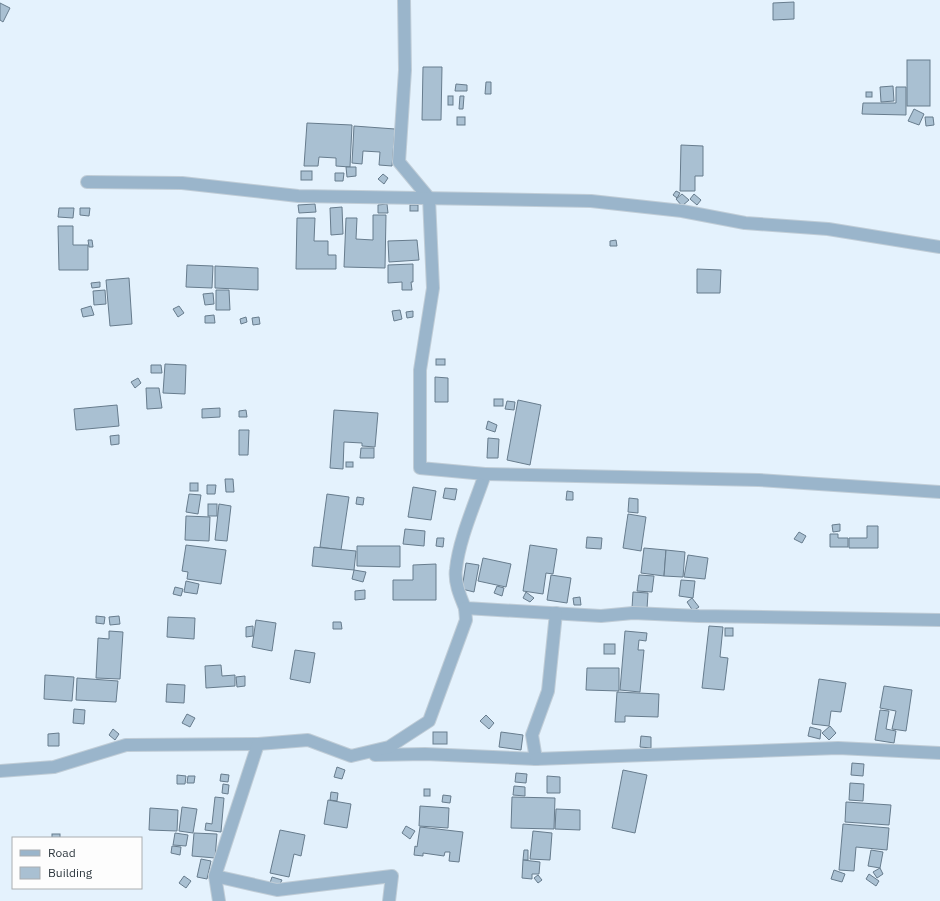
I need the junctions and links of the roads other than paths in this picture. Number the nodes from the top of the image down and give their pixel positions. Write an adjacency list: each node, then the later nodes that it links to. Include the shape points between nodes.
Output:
1 (404, 0): 3 (street, via 405,70 399,162)
2 (87, 182): 3 (street, via 182,183 298,196)
3 (429, 198): 4 (street, via 591,201 682,211 745,223 828,229); 5 (street, via 433,288 420,370 420,468)
4 (940, 247)
5 (485, 474): 6 (street, via 759,480); 7 (street, via 456,570 458,591)
6 (940, 492)
7 (465, 608): 8 (street); 12 (street, via 466,620 429,721 389,747)
8 (556, 613): 9 (street, via 601,616 633,613); 13 (street, via 548,691 532,735)
9 (940, 620)
10 (258, 744): 12 (street, via 308,740); 14 (street, via 126,745 54,767); 15 (street)
11 (940, 753): 13 (street, via 838,748)
12 (351, 756): 13 (street, via 425,754)
13 (536, 759)
14 (0, 771)
15 (214, 876): 16 (street); 17 (street, via 277,890 392,876)
16 (219, 901)
17 (388, 901)

